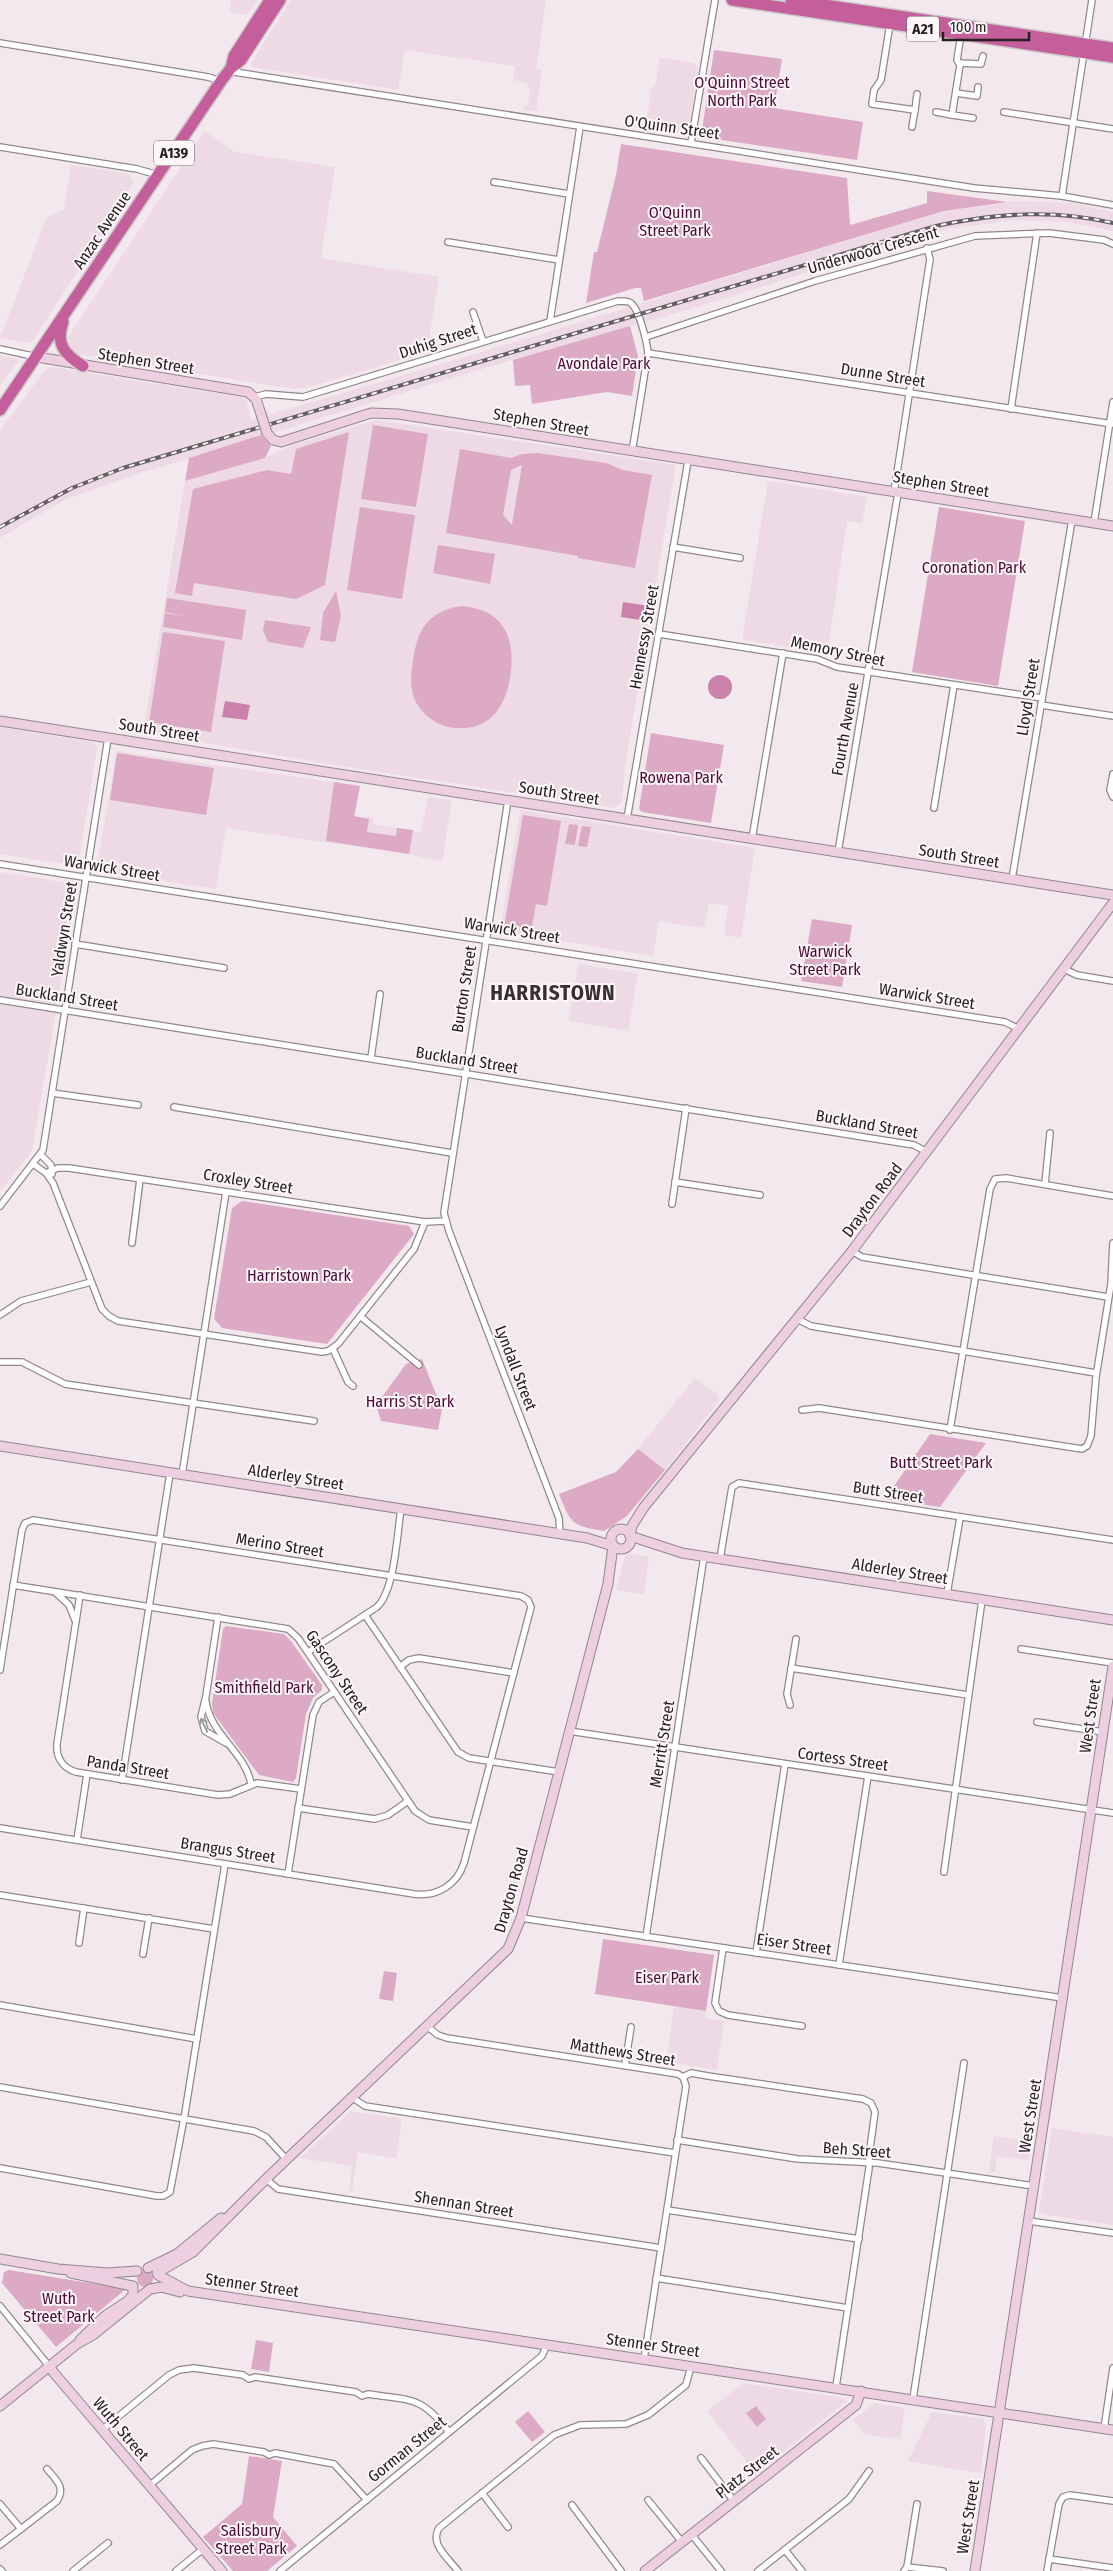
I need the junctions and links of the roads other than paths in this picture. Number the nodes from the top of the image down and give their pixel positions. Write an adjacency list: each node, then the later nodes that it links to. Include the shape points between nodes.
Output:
1 (266, 0): 9 (highway)
2 (270, 0): 9 (highway, Anzac Avenue / A139)
3 (280, 0): 18 (highway, Anzac Avenue / A139, via 241,60)
4 (715, 0): 31 (street)
5 (732, 0): 8 (highway, A21)
6 (792, 0): 8 (highway, A21)
7 (1092, 0): 13 (street)
8 (804, 4): 10 (highway, A21); 13 (highway, A21)
9 (260, 16): 18 (highway, Anzac Avenue / A139, via 234,56)
10 (890, 24): 11 (highway, A21); 22 (street, via 881,80 874,90 872,104)
11 (961, 34): 13 (highway, A21); 17 (street)
12 (0, 43): 18 (street, O'Quinn Street, via 208,77)
13 (1084, 48): 14 (highway, A21); 16 (highway, A21); 27 (street)
14 (1113, 48)
15 (983, 56): 17 (street, via 981,64)
16 (1113, 57)
17 (959, 63): 20 (street)
18 (227, 74): 28 (street, O'Quinn Street); 33 (highway, Anzac Avenue / A139)
19 (978, 87): 20 (street, via 977,96)
20 (956, 93): 25 (street)
21 (917, 94): 22 (street)
22 (915, 110): 29 (street)
23 (936, 112): 25 (street)
24 (1004, 112): 27 (street)
25 (952, 114): 26 (street)
26 (973, 118)
27 (1072, 122): 30 (street); 36 (street)
28 (580, 127): 31 (street, O'Quinn Street); 35 (street)
29 (912, 127)
30 (1113, 129)
31 (691, 143): 36 (street, O'Quinn Street, via 982,189)
32 (0, 147): 33 (street)
33 (159, 175): 43 (highway, Anzac Avenue / A139)
34 (494, 182): 35 (street)
35 (569, 194): 42 (street)
36 (1062, 196): 37 (street, O'Quinn Street)
37 (1113, 205)
38 (1037, 233): 40 (street, Underwood Crescent, via 1104,240); 41 (street, Underwood Crescent, via 975,236); 55 (street)
39 (448, 242): 42 (street)
40 (1113, 244)
41 (927, 248): 46 (street, Underwood Crescent); 52 (street, Fourth Avenue, via 930,259)
42 (559, 260): 45 (street)
43 (68, 311): 50 (highway, Anzac Avenue / A139); 51 (highway, via 62,327 61,347)
44 (473, 312): 47 (street)
45 (550, 321): 46 (street, Duhig Street, via 618,301 629,301 635,306); 47 (street, Duhig Street)
46 (646, 337): 49 (street)
47 (483, 341): 53 (street, Duhig Street, via 303,398 266,394)
48 (0, 349): 50 (street, Stephen Street)
49 (648, 354): 52 (street, Dunne Street); 58 (street)
50 (37, 357): 51 (street, Stephen Street); 56 (highway, Anzac Avenue / A139)
51 (83, 366): 53 (street, Stephen Street, via 244,392)
52 (909, 393): 55 (street, Dunne Street); 60 (street, Fourth Avenue)
53 (255, 397): 58 (street, Stephen Street, bridge, via 267,433 273,440 281,442 378,412)
54 (1113, 402): 57 (street)
55 (1011, 409): 57 (street, Dunne Street)
56 (0, 410)
57 (1111, 424): 62 (street)
58 (632, 452): 59 (street, Stephen Street)
59 (688, 461): 60 (street, Stephen Street); 64 (street, Hennessy Street)
60 (896, 493): 61 (street, Stephen Street); 68 (street, Fourth Avenue)
61 (1072, 520): 62 (street, Stephen Street); 70 (street, Lloyd Street)
62 (1094, 523): 63 (street, Stephen Street)
63 (1113, 526)
64 (674, 547): 65 (street); 66 (street, Hennessy Street)
65 (740, 558)
66 (659, 634): 67 (street, Memory Street); 79 (street, Hennessy Street)
67 (783, 653): 68 (street, Memory Street); 80 (street)
68 (868, 672): 69 (street, Memory Street); 81 (street, Fourth Avenue)
69 (954, 685): 70 (street, Memory Street); 78 (street)
70 (1042, 698): 71 (street, Lloyd Street)
71 (1041, 705): 72 (street); 84 (street, Lloyd Street)
72 (1113, 716)
73 (0, 721): 74 (street, South Street)
74 (108, 738): 77 (street, South Street); 83 (street, Yaldwyn Street)
75 (1113, 774): 76 (street, via 1110,790)
76 (1113, 797)
77 (508, 800): 79 (street, South Street); 87 (street, Burton Street)
78 (934, 808)
79 (627, 819): 80 (street, South Street)
80 (752, 839): 81 (street, South Street)
81 (838, 852): 84 (street, South Street)
82 (0, 864): 83 (street, Warwick Street)
83 (86, 878): 87 (street, Warwick Street); 88 (street, Yaldwyn Street)
84 (1012, 879): 85 (street, South Street)
85 (1113, 895)
86 (1113, 903): 90 (street, Drayton Road)
87 (486, 940): 95 (street, Warwick Street, via 996,1020); 97 (street, Burton Street)
88 (75, 944): 89 (street); 94 (street, Yaldwyn Street)
89 (224, 968)
90 (1064, 969): 91 (street, via 1077,975); 95 (street, Drayton Road)
91 (1113, 981)
92 (380, 994): 96 (street)
93 (0, 1000): 94 (street, Buckland Street)
94 (65, 1011): 96 (street, Buckland Street); 98 (street, Yaldwyn Street)
95 (1019, 1029): 103 (street, Drayton Road)
96 (371, 1058): 97 (street, Buckland Street)
97 (465, 1074): 101 (street, Buckland Street); 104 (street, Burton Street)
98 (52, 1093): 99 (street); 105 (street, Yaldwyn Street)
99 (138, 1105)
100 (174, 1107): 104 (street)
101 (686, 1108): 103 (street, Buckland Street, via 914,1145); 109 (street)
102 (1050, 1133): 110 (street)
103 (927, 1152): 121 (street, Drayton Road)
104 (452, 1153): 116 (street, Burton Street)
105 (41, 1155): 106 (street); 107 (street, via 51,1165)
106 (33, 1164): 107 (street); 115 (street)
107 (49, 1171): 108 (street, Croxley Street, via 69,1168); 123 (street)
108 (140, 1179): 111 (street, Croxley Street); 119 (street)
109 (675, 1182): 112 (street); 114 (street)
110 (1045, 1184): 113 (street); 122 (street, via 995,1179 990,1190)
111 (226, 1192): 118 (street, Croxley Street); 128 (street)
112 (760, 1195)
113 (1113, 1196)
114 (672, 1204)
115 (0, 1206)
116 (444, 1213): 117 (street, Lyndall Street)
117 (446, 1221): 118 (street, Croxley Street); 146 (street, Lyndall Street, via 559,1518)
118 (425, 1222): 126 (street, via 414,1249)
119 (132, 1243)
120 (1113, 1243): 124 (street)
121 (852, 1251): 122 (street, via 862,1257); 127 (street, Drayton Road)
122 (976, 1275): 124 (street); 130 (street)
123 (91, 1282): 125 (street, via 21,1301); 128 (street, via 102,1309 118,1321)
124 (1108, 1297): 133 (street)
125 (0, 1315)
126 (360, 1316): 129 (street); 132 (street)
127 (797, 1318): 130 (street, via 811,1326); 142 (street, Drayton Road)
128 (204, 1334): 129 (street, via 322,1352); 135 (street)
129 (334, 1349): 134 (street, via 348,1382)
130 (964, 1350): 133 (street); 138 (street)
131 (0, 1362): 135 (street, via 22,1362 66,1384)
132 (418, 1364)
133 (1096, 1373): 138 (street, via 1091,1436 1087,1446 1077,1449)
134 (353, 1386)
135 (193, 1403): 137 (street); 141 (street)
136 (802, 1410): 138 (street, via 819,1408)
137 (314, 1421)
138 (950, 1430)
139 (0, 1446): 140 (street, Alderley Street)
140 (170, 1473): 141 (street, Alderley Street); 149 (street)
141 (182, 1475): 143 (street, Alderley Street)
142 (644, 1507): 145 (street, Drayton Road); 147 (street, Drayton Road, via 632,1526)
143 (401, 1509): 146 (street, Alderley Street); 156 (street)
144 (960, 1518): 150 (street, Butt Street); 155 (street, Butt Street, via 739,1483 732,1487); 160 (street)
145 (616, 1531): 147 (street, Alderley Street); 148 (street, Alderley Street); 151 (street, Drayton Road, via 610,1539)
146 (560, 1534): 148 (street, Alderley Street)
147 (630, 1536): 152 (street, Drayton Road); 153 (street, Alderley Street)
148 (588, 1538): 151 (street, Alderley Street)
149 (160, 1540): 156 (street, Merino Street); 158 (street, Merino Street, via 35,1520 27,1522 22,1530); 163 (street)
150 (1113, 1540)
151 (613, 1546): 152 (street, Alderley Street); 157 (street, Drayton Road)
152 (626, 1548): 153 (street, Alderley Street, via 640,1546); 157 (street, Drayton Road)
153 (682, 1553): 154 (street, Alderley Street)
154 (704, 1556): 155 (street, Alderley Street); 184 (street, Merritt Street)
155 (720, 1559): 160 (street, Alderley Street)
156 (390, 1576): 164 (street, via 384,1600); 175 (street, Merino Street, via 521,1596 528,1600 530,1610)
157 (610, 1576): 181 (street, Drayton Road)
158 (13, 1585): 159 (street, Gascony Street); 174 (street)
159 (52, 1591): 161 (street, Gascony Street); 167 (street, via 69,1605)
160 (947, 1594): 162 (street, Alderley Street)
161 (80, 1595): 163 (street, Gascony Street); 167 (street, Panda Street)
162 (982, 1600): 166 (street, Alderley Street); 177 (street)
163 (149, 1606): 165 (street, Gascony Street); 190 (street)
164 (365, 1615): 170 (street); 172 (street)
165 (218, 1617): 170 (street, Gascony Street, via 284,1628 295,1634); 178 (street)
166 (1113, 1620)
167 (75, 1625): 188 (street, Panda Street, via 56,1749 65,1767)
168 (796, 1639): 173 (street)
169 (1021, 1649): 171 (street)
170 (308, 1652): 176 (street, Gascony Street)
171 (1113, 1665): 182 (street, West Street)
172 (400, 1667): 175 (street, via 419,1658); 185 (street, via 456,1749 469,1758)
173 (791, 1668): 177 (street); 179 (street, via 787,1694)
174 (0, 1670)
175 (514, 1673): 185 (street)
176 (334, 1692): 192 (street, via 322,1699 314,1710); 194 (street, Gascony Street)
177 (968, 1695): 193 (street)
178 (206, 1696): 183 (street, via 208,1711); 183 (street, one-way to 178, via 203,1728 200,1717)
179 (790, 1705)
180 (1037, 1722): 182 (street)
181 (569, 1732): 184 (street, Cortess Street); 187 (street, Drayton Road)
182 (1103, 1732): 196 (street, West Street)
183 (226, 1743): 191 (street, via 247,1770)
184 (675, 1747): 186 (street, Cortess Street); 211 (street, Merritt Street)
185 (491, 1762): 187 (street); 199 (street)
186 (785, 1764): 189 (street, Cortess Street); 214 (street)
187 (559, 1772): 209 (street, Drayton Road)
188 (87, 1774): 190 (street, Panda Street); 202 (street)
189 (868, 1776): 193 (street, Cortess Street); 216 (street)
190 (122, 1780): 191 (street, Panda Street, via 222,1795)
191 (251, 1784): 192 (street, Panda Street)
192 (301, 1789): 195 (street)
193 (955, 1789): 196 (street, Cortess Street); 204 (street)
194 (408, 1802): 195 (street, via 388,1816 375,1819); 199 (street, Gascony Street, via 418,1814 429,1820)
195 (298, 1808): 205 (street)
196 (1092, 1809): 197 (street, Cortess Street); 217 (street, West Street)
197 (1113, 1813)
198 (0, 1823): 201 (street)
199 (474, 1827): 205 (street, Brangus Street, via 462,1868 449,1886 435,1893 419,1895)
200 (0, 1828): 201 (street, Brangus Street)
201 (16, 1830): 202 (street, Brangus Street)
202 (77, 1840): 203 (street, Brangus Street)
203 (224, 1864): 205 (street, Brangus Street); 210 (street)
204 (944, 1872)
205 (288, 1874)
206 (0, 1895): 207 (street)
207 (84, 1908): 208 (street); 212 (street)
208 (149, 1918): 210 (street); 215 (street)
209 (521, 1918): 211 (street, Eiser Street); 220 (street, Drayton Road, via 508,1949)
210 (214, 1929): 222 (street)
211 (646, 1937): 213 (street, Eiser Street)
212 (79, 1944)
213 (723, 1948): 214 (street, Eiser Street); 219 (street, via 715,2003 719,2011)
214 (756, 1953): 216 (street, Eiser Street)
215 (144, 1954)
216 (839, 1965): 217 (street, Eiser Street)
217 (1063, 1998): 236 (street, West Street)
218 (0, 2005): 222 (street)
219 (802, 2026)
220 (428, 2027): 224 (street, Matthews Street, via 447,2038); 227 (street, Drayton Road)
221 (630, 2027): 224 (street)
222 (197, 2039): 228 (street)
223 (964, 2063): 234 (street)
224 (625, 2065): 225 (street, Matthews Street)
225 (683, 2077): 229 (street, via 686,2086); 232 (street, Matthews Street, via 691,2073 864,2099 873,2105 875,2112)
226 (0, 2087): 228 (street)
227 (353, 2098): 230 (street, via 365,2106); 231 (street, Drayton Road)
228 (184, 2119): 231 (street, via 258,2132); 233 (street, via 168,2194 157,2196)
229 (677, 2140): 230 (street); 232 (street, Beh Street, via 804,2160)
230 (675, 2153): 238 (street)
231 (287, 2160): 235 (street, Drayton Road)
232 (869, 2163): 234 (street, Beh Street); 241 (street)
233 (0, 2168)
234 (948, 2173): 236 (street, Beh Street); 264 (street)
235 (266, 2179): 237 (street, Drayton Road); 242 (street, Shennan Street, via 278,2189)
236 (1034, 2186): 239 (street, West Street)
237 (246, 2198): 244 (street, Drayton Road, via 193,2252); 245 (street, Drayton Road, via 177,2254)
238 (667, 2210): 241 (street); 242 (street)
239 (1029, 2221): 240 (street); 266 (street, West Street)
240 (1113, 2234)
241 (858, 2239): 255 (street)
242 (661, 2248): 249 (street)
243 (0, 2259): 246 (street)
244 (176, 2262): 248 (street, Drayton Road); 250 (street, via 171,2271)
245 (148, 2268): 247 (street); 248 (street)
246 (58, 2269): 247 (street, via 107,2273); 251 (street)
247 (137, 2271): 251 (street, via 132,2276)
248 (157, 2274): 250 (street, Stenner Street); 252 (street, via 157,2283)
249 (656, 2278): 255 (street); 258 (street)
250 (174, 2284): 253 (street, Stenner Street)
251 (133, 2286): 252 (street, via 141,2290); 256 (street, via 129,2300 99,2321)
252 (151, 2289): 253 (street, Stenner Street, via 161,2287); 256 (street)
253 (188, 2291): 257 (street, Stenner Street)
254 (0, 2306): 259 (street, Wuth Street)
255 (848, 2308): 262 (street)
256 (77, 2344): 259 (street)
257 (547, 2344): 258 (street, Stenner Street); 269 (street, Gorman Street, via 542,2356)
258 (644, 2359): 260 (street, Stenner Street)
259 (50, 2366): 265 (street); 267 (street, Wuth Street)
260 (691, 2366): 262 (street, Stenner Street); 274 (street, via 686,2385 643,2418 626,2424 587,2424 560,2431)
261 (1113, 2368): 268 (street)
262 (836, 2388): 263 (street, Stenner Street)
263 (861, 2391): 264 (street, Stenner Street); 277 (street, Platz Street, via 856,2405)
264 (913, 2400): 266 (street, Stenner Street)
265 (0, 2406)
266 (999, 2413): 268 (street, Stenner Street); 304 (street, West Street)
267 (102, 2430): 269 (street, via 169,2375 194,2368 423,2404); 273 (street, Wuth Street)
268 (1108, 2430)
269 (449, 2432): 275 (street, Gorman Street)
270 (701, 2458): 277 (street)
271 (47, 2469): 283 (street, via 60,2484 61,2495)
272 (869, 2472): 289 (street, via 849,2499)
273 (149, 2486): 275 (street, via 192,2450 213,2444 264,2452 270,2450 334,2464); 288 (street, Wuth Street)
274 (482, 2493): 282 (street); 297 (street, via 436,2533 438,2545)
275 (367, 2500): 296 (street, Gorman Street)
276 (648, 2500): 285 (street)
277 (734, 2501): 284 (street, Platz Street)
278 (1113, 2501): 290 (street, via 1070,2495 1063,2497)
279 (0, 2504): 283 (street)
280 (917, 2504): 292 (street)
281 (572, 2505): 298 (street)
282 (508, 2527)
283 (21, 2529): 287 (street)
284 (692, 2535): 285 (street, Platz Street); 300 (street)
285 (682, 2542): 299 (street, Platz Street)
286 (108, 2543): 293 (street)
287 (0, 2545)
288 (203, 2549): 294 (street); 295 (street, Wuth Street)
289 (785, 2550): 301 (street); 302 (street)
290 (1049, 2559): 291 (street); 305 (street)
291 (1113, 2568)
292 (906, 2569): 303 (street)
293 (73, 2571)
294 (176, 2571)
295 (221, 2571)
296 (280, 2571)
297 (458, 2571)
298 (622, 2571)
299 (645, 2571)
300 (721, 2571)
301 (758, 2571)
302 (802, 2571)
303 (943, 2571)
304 (975, 2571)
305 (1047, 2571)

